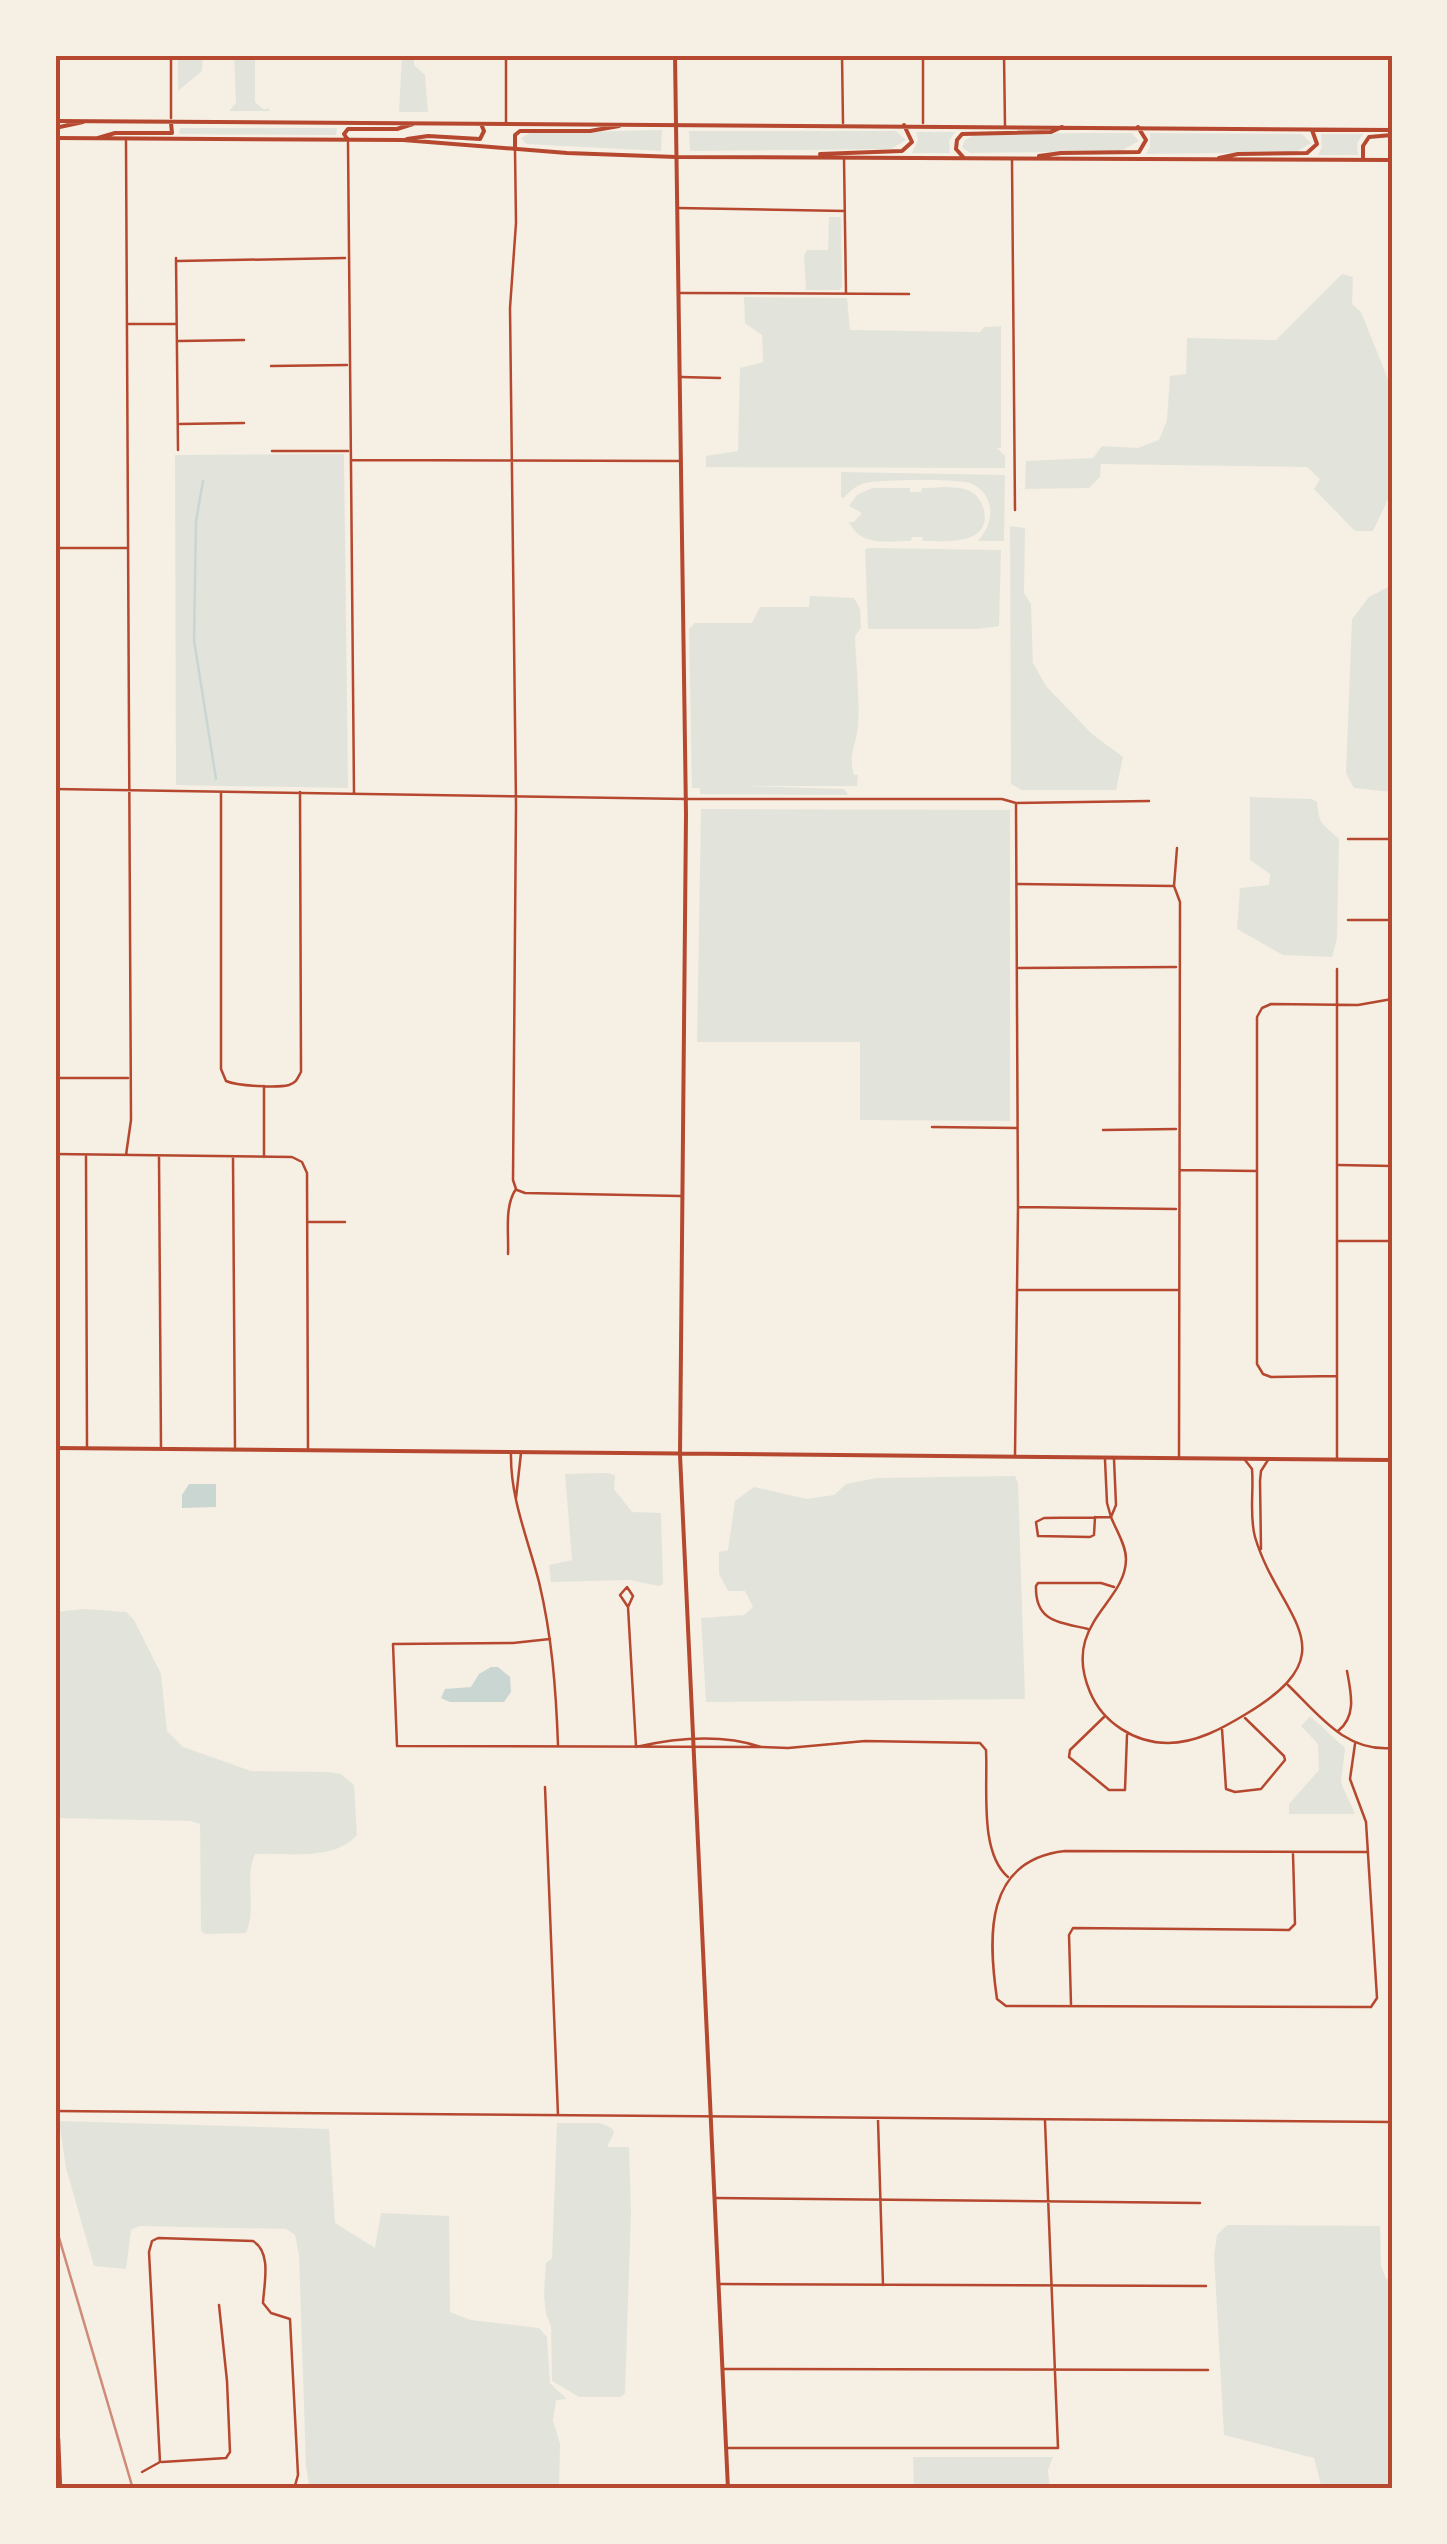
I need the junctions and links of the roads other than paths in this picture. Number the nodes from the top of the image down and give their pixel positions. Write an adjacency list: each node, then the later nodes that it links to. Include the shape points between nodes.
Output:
1 (171, 55): 7 (street)
2 (506, 55): 9 (street)
3 (675, 55): 13 (street)
4 (842, 55): 14 (street)
5 (922, 55): 15 (street)
6 (1004, 55): 17 (street)
7 (171, 122): 10 (street); 12 (street); 23 (street, via 172,132)
8 (480, 122): 9 (street); 10 (street); 26 (street, via 480,139)
9 (506, 122): 11 (street)
10 (417, 123): 25 (street, via 348,129)
11 (628, 123): 13 (street); 27 (street, via 520,131)
12 (55, 124)
13 (675, 124): 14 (street); 30 (street)
14 (842, 125): 16 (street)
15 (923, 125): 16 (street); 17 (street)
16 (904, 126): 28 (street, via 912,142 902,151)
17 (1005, 126): 18 (street)
18 (1066, 126): 19 (street); 31 (street, via 962,134 956,149)
19 (1138, 127): 20 (street); 33 (street, via 1146,142 1137,152)
20 (1312, 130): 21 (street); 34 (street, via 1317,144 1308,153)
21 (1392, 133): 35 (street, via 1369,137)
22 (55, 138): 23 (street)
23 (93, 139): 24 (street)
24 (126, 140): 25 (street); 43 (street)
25 (348, 140): 26 (street); 39 (street)
26 (403, 140): 27 (street)
27 (516, 149): 30 (street); 57 (street)
28 (812, 156): 29 (street); 30 (street)
29 (844, 156): 31 (street); 38 (street)
30 (676, 157): 37 (street)
31 (964, 158): 32 (street)
32 (1012, 158): 33 (street); 59 (street)
33 (1024, 158): 34 (street)
34 (1214, 159): 35 (street)
35 (1363, 160): 36 (street)
36 (1392, 160)
37 (677, 208): 38 (street); 40 (street)
38 (845, 210): 41 (street)
39 (348, 258): 44 (street, via 176,259); 48 (street)
40 (678, 293): 41 (street); 49 (street)
41 (846, 293): 42 (street)
42 (909, 294)
43 (127, 324): 44 (street); 61 (street)
44 (177, 324): 46 (street)
45 (244, 340): 46 (street)
46 (178, 341): 52 (street)
47 (270, 366): 48 (street)
48 (349, 366): 55 (street)
49 (680, 377): 50 (street); 58 (street)
50 (720, 378)
51 (244, 423): 52 (street)
52 (178, 424): 53 (street)
53 (178, 450)
54 (272, 450): 55 (street)
55 (350, 451): 56 (street)
56 (350, 460): 57 (street); 66 (street)
57 (512, 460): 58 (street); 67 (street)
58 (680, 461): 68 (street)
59 (1015, 510)
60 (55, 548): 61 (street)
61 (129, 548): 63 (street)
62 (55, 788): 63 (street)
63 (131, 789): 64 (street); 86 (street)
64 (221, 791): 65 (street); 87 (street, via 221,1069 233,1084)
65 (300, 792): 66 (street); 87 (street, via 301,1072 290,1084)
66 (354, 793): 67 (street)
67 (516, 796): 68 (street); 102 (street)
68 (686, 799): 71 (street); 103 (street)
69 (1150, 800): 71 (street)
70 (55, 802): 77 (street)
71 (1016, 803): 75 (street)
72 (1348, 839): 73 (street)
73 (1392, 840)
74 (1176, 848): 76 (street)
75 (1018, 884): 76 (street); 80 (street)
76 (1174, 886): 81 (street, via 1180,902)
77 (55, 910)
78 (1348, 920): 79 (street)
79 (1392, 920)
80 (1017, 968): 81 (street); 89 (street)
81 (1179, 968): 90 (street)
82 (1337, 969): 84 (street)
83 (1392, 1000): 84 (street)
84 (1337, 1005): 98 (street); 101 (street, via 1272,1004 1256,1020)
85 (55, 1078): 86 (street)
86 (131, 1078): 94 (street)
87 (264, 1085): 97 (street)
88 (932, 1127): 89 (street)
89 (1017, 1128): 104 (street)
90 (1180, 1129): 91 (street); 100 (street)
91 (1103, 1130)
92 (55, 1154): 93 (street)
93 (86, 1155): 94 (street); 115 (street)
94 (126, 1155): 95 (street)
95 (159, 1156): 96 (street); 116 (street)
96 (233, 1157): 97 (street); 117 (street)
97 (264, 1157): 106 (street, via 302,1162)
98 (1337, 1165): 99 (street); 109 (street)
99 (1392, 1166)
100 (1180, 1170): 101 (street); 105 (street)
101 (1258, 1171): 113 (street, via 1258,1367 1271,1378)
102 (516, 1189): 103 (street); 110 (street)
103 (681, 1196): 121 (street)
104 (1018, 1207): 105 (street); 111 (street)
105 (1179, 1209): 112 (street)
106 (307, 1222): 107 (street); 118 (street)
107 (345, 1222)
108 (1392, 1240): 109 (street)
109 (1337, 1242): 113 (street)
110 (508, 1254)
111 (1017, 1290): 112 (street); 122 (street)
112 (1179, 1290): 125 (street)
113 (1337, 1376): 128 (street)
114 (55, 1448): 115 (street)
115 (88, 1448): 116 (street)
116 (161, 1449): 117 (street)
117 (235, 1450): 118 (street)
118 (308, 1451): 119 (street)
119 (511, 1453): 120 (street); 130 (street)
120 (521, 1453): 121 (street); 130 (street)
121 (680, 1455): 122 (street); 145 (street)
122 (1015, 1458): 123 (street)
123 (1105, 1458): 124 (street); 131 (street)
124 (1114, 1458): 125 (street); 131 (street)
125 (1179, 1458): 126 (street)
126 (1245, 1460): 127 (street); 133 (street, via 1252,1469)
127 (1268, 1460): 128 (street); 133 (street, via 1260,1482)
128 (1337, 1460): 129 (street)
129 (1392, 1460)
130 (516, 1500): 137 (street)
131 (1111, 1516): 132 (street); 134 (street, via 1126,1560)
132 (1095, 1517): 132 (street, via 1037,1519 1036,1532 1090,1538)
133 (1261, 1550): 139 (street, via 1302,1636 1300,1662)
134 (1115, 1588): 136 (street); 136 (street, via 1036,1586 1043,1614)
135 (628, 1607): 148 (street)
136 (1089, 1629): 140 (street, via 1085,1676)
137 (550, 1639): 147 (street); 147 (street, via 393,1644 398,1746)
138 (1348, 1672): 143 (street, via 1349,1720)
139 (1286, 1684): 141 (street); 143 (street)
140 (1106, 1716): 144 (street); 144 (street, via 1069,1757 1108,1790 1125,1790)
141 (1243, 1716): 142 (street); 142 (street, via 1285,1760 1260,1788 1226,1789)
142 (1222, 1728): 144 (street, via 1176,1743)
143 (1336, 1732): 146 (street)
144 (1127, 1733)
145 (691, 1740): 148 (street); 149 (street, via 742,1740); 151 (street)
146 (1355, 1744): 150 (street); 154 (street, via 1350,1779 1366,1822)
147 (558, 1746): 148 (street)
148 (636, 1747): 151 (street)
149 (762, 1747): 151 (street); 155 (street, via 865,1741 982,1745 991,1852)
150 (1392, 1748)
151 (692, 1749): 159 (street)
152 (545, 1787): 158 (street)
153 (1293, 1852): 154 (street); 155 (street, via 1065,1851 1037,1858); 156 (street, via 1295,1924 1288,1930 1072,1928)
154 (1368, 1852): 156 (street, via 1374,2005)
155 (1010, 1878): 156 (street, via 996,1906 996,1995 1001,2004)
156 (1072, 2005)
157 (55, 2111): 158 (street)
158 (558, 2116): 159 (street)
159 (709, 2117): 160 (street); 163 (street)
160 (878, 2118): 161 (street); 164 (street)
161 (1045, 2119): 162 (street); 165 (street)
162 (1392, 2122)
163 (713, 2198): 164 (street); 167 (street)
164 (881, 2199): 165 (street); 168 (street)
165 (1049, 2200): 166 (street); 169 (street)
166 (1200, 2204)
167 (717, 2284): 168 (street); 172 (street)
168 (883, 2286): 169 (street)
169 (1052, 2286): 170 (street); 173 (street)
170 (1206, 2286)
171 (219, 2304): 177 (street, via 230,2452 226,2458)
172 (722, 2369): 173 (street); 176 (street)
173 (1057, 2370): 174 (street); 176 (street, via 1058,2448)
174 (1208, 2370)
175 (55, 2427): 179 (street)
176 (726, 2448): 181 (street)
177 (160, 2462): 178 (street); 180 (street, via 152,2242 253,2241 265,2255 264,2303 290,2319)
178 (142, 2472)
179 (61, 2489)
180 (294, 2489)
181 (728, 2489)

